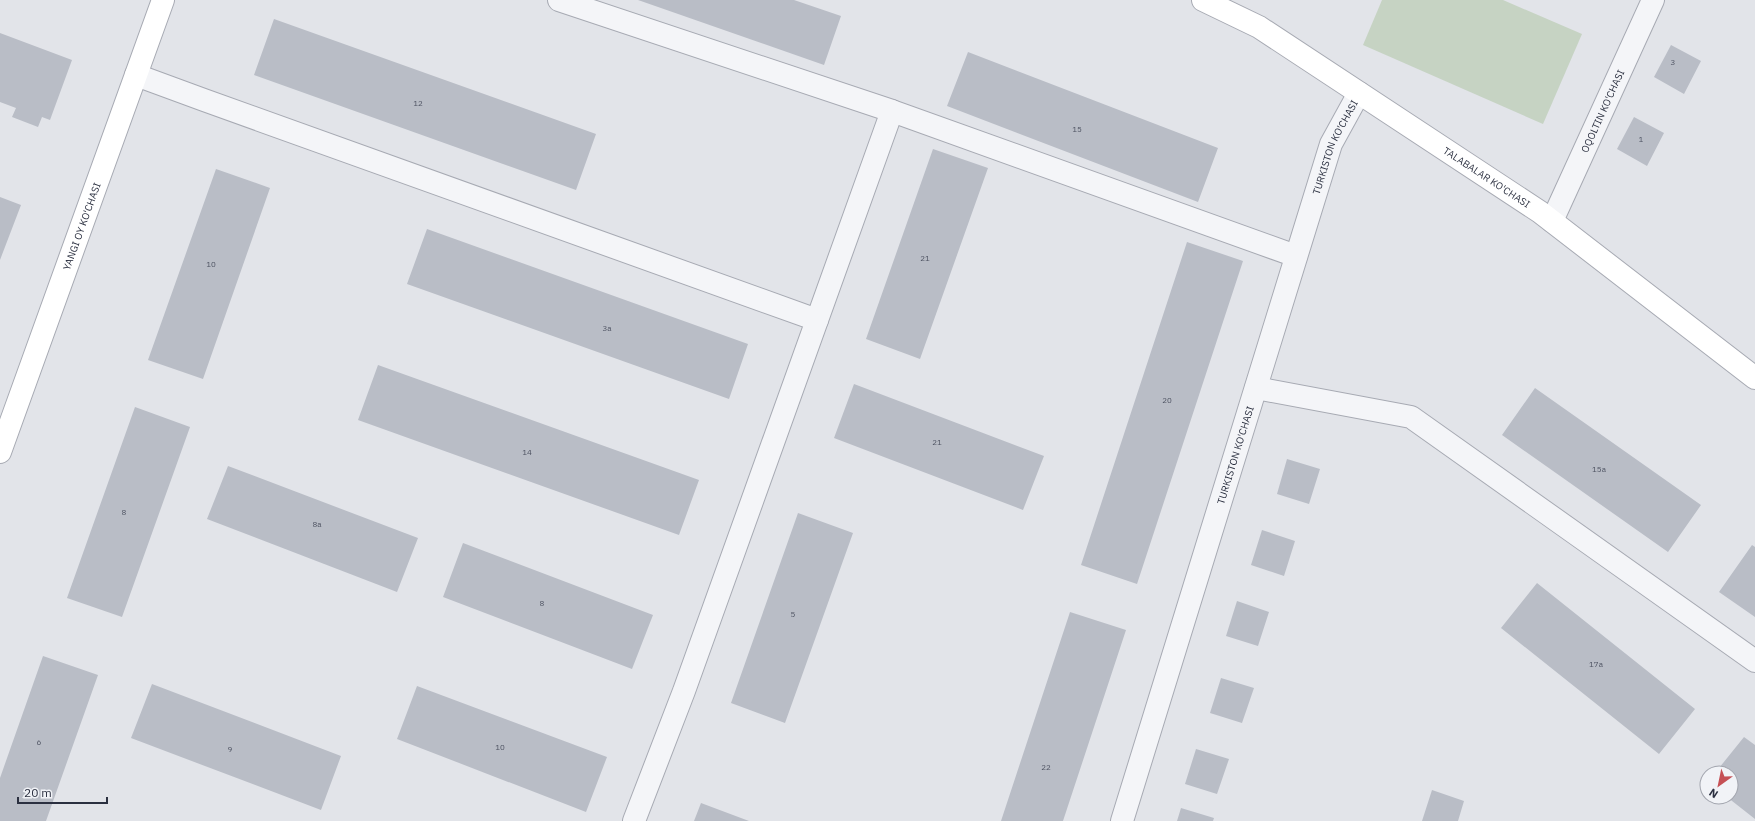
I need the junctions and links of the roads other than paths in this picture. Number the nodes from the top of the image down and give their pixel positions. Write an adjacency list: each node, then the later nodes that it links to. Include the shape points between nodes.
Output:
1 (163, 0): 5 (street, YANGI OY KO'CHASI)
2 (559, 0): 7 (street)
3 (1203, 0): 6 (street, TALABALAR KO'CHASI, via 1259,27)
4 (1653, 0): 8 (street, OQOLTIN KO'CHASI)
5 (136, 75): 10 (street); 13 (street, YANGI OY KO'CHASI)
6 (1359, 93): 8 (street, TALABALAR KO'CHASI); 9 (street, TURKISTON KO'CHASI, via 1331,144)
7 (892, 111): 9 (street); 10 (street)
8 (1552, 221): 11 (street, TALABALAR KO'CHASI)
9 (1296, 256): 12 (street, TURKISTON KO'CHASI)
10 (817, 320): 15 (street)
11 (1755, 378)
12 (1256, 388): 14 (street, via 1411,417); 16 (street, TURKISTON KO'CHASI)
13 (0, 452)
14 (1755, 661)
15 (634, 821)
16 (1122, 821)

